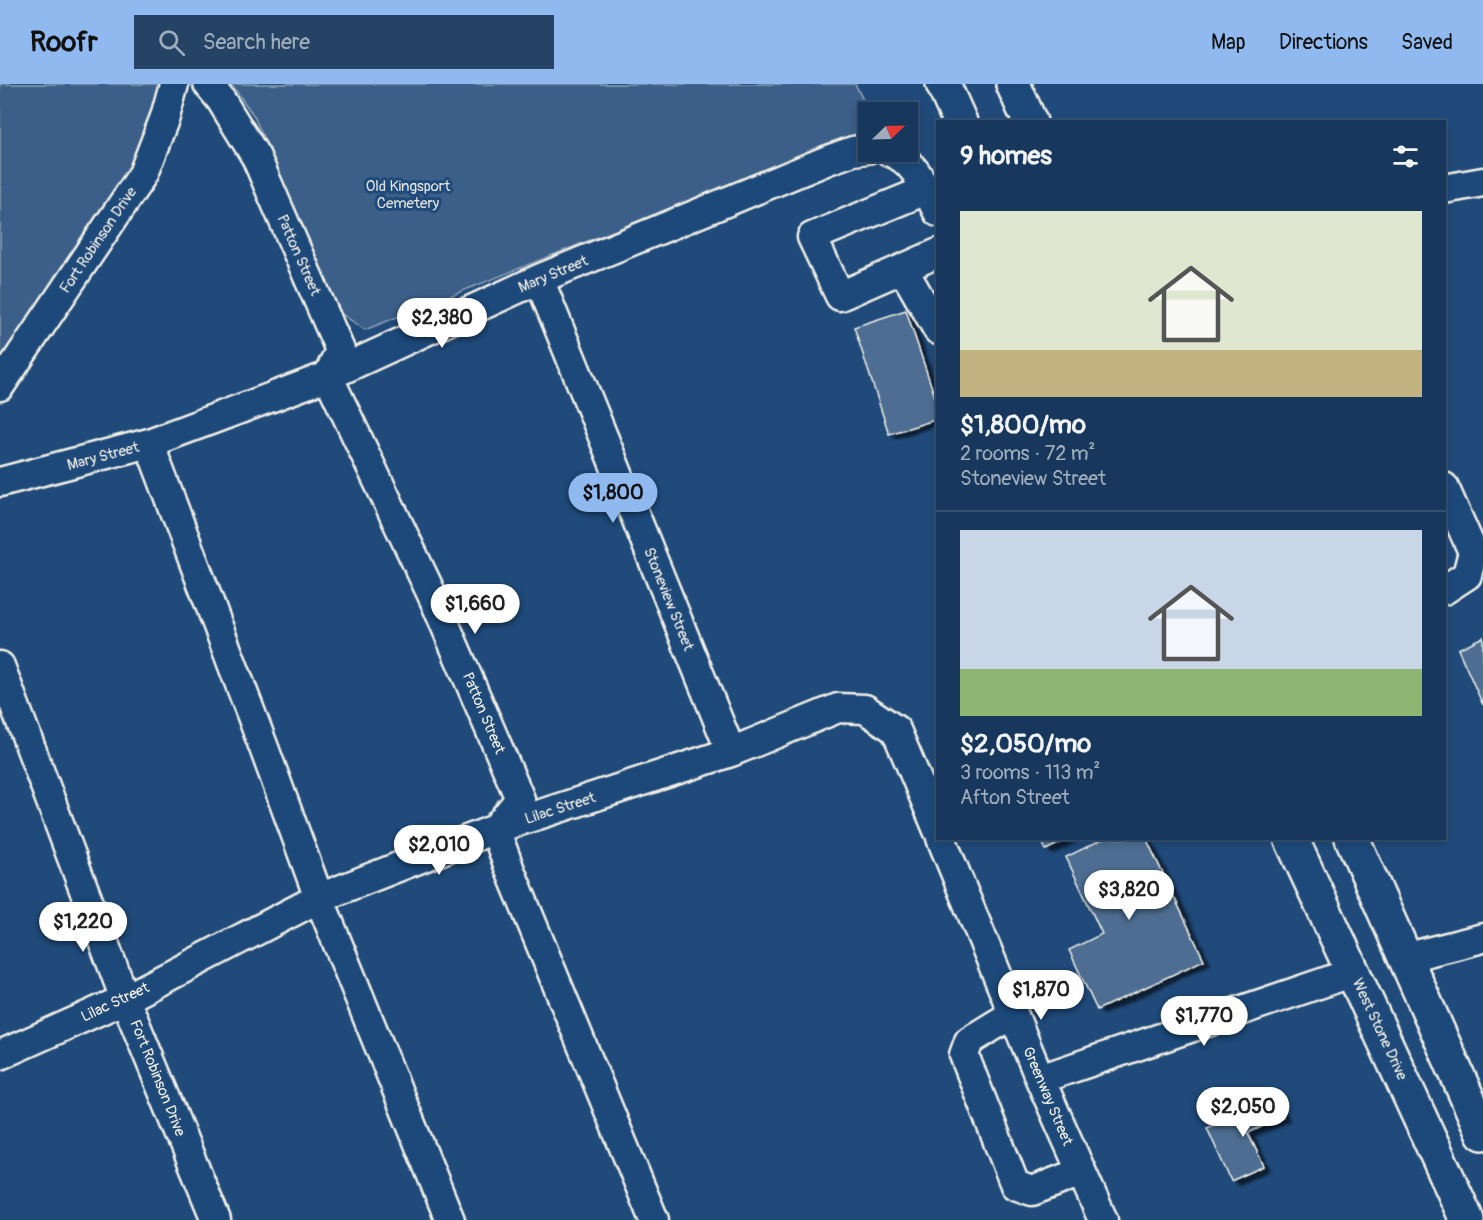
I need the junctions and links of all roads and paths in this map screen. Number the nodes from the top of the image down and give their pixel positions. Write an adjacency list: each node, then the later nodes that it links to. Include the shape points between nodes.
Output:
1 (174, 84): 17 (street, Fort Robinson Drive, via 143,174)
2 (208, 84): 16 (street, Patton Street, via 255,157 340,350)
3 (943, 84): 5 (highway)
4 (1013, 84): 6 (highway)
5 (959, 120)
6 (1029, 120)
7 (858, 150): 14 (street, Mary Street)
8 (907, 162): 11 (street)
9 (1483, 182): 10 (street)
10 (1446, 189)
11 (932, 201): 13 (street, via 812,237 840,296)
12 (936, 254): 13 (street)
13 (903, 269): 15 (street)
14 (539, 279): 16 (street, Mary Street); 23 (street, Stoneview Street)
15 (936, 327)
16 (328, 376): 18 (street, Mary Street); 25 (street, Patton Street, via 434,599 520,800)
17 (0, 386)
18 (149, 443): 19 (street, Mary Street); 29 (street)
19 (0, 482)
20 (1446, 489): 21 (street, via 1473,552 1467,575)
21 (1446, 589)
22 (0, 666): 33 (street, Fort Robinson Drive)
23 (731, 752): 24 (street, Lilac Street, via 838,708 865,710 896,730); 25 (street, Lilac Street)
24 (936, 825)
25 (495, 830): 29 (street, Lilac Street); 41 (street)
26 (942, 840): 34 (street, Greenway Street)
27 (1292, 840): 32 (highway, West Stone Drive)
28 (1353, 840): 31 (highway)
29 (319, 898): 33 (street, Lilac Street); 40 (street)
30 (1483, 938): 31 (street)
31 (1404, 958): 32 (highway); 37 (highway)
32 (1353, 972): 36 (street); 43 (highway, West Stone Drive)
33 (125, 999): 35 (street, Lilac Street); 39 (street, Fort Robinson Drive)
34 (1013, 1014): 36 (street, Greenway Street); 38 (street, via 969,1041 964,1055 1015,1185 1032,1191)
35 (0, 1055)
36 (1040, 1079): 38 (street, Greenway Street)
37 (1483, 1133)
38 (1081, 1172): 42 (street, Greenway Street)
39 (216, 1220)
40 (450, 1220)
41 (654, 1220)
42 (1103, 1220)
43 (1467, 1220)

